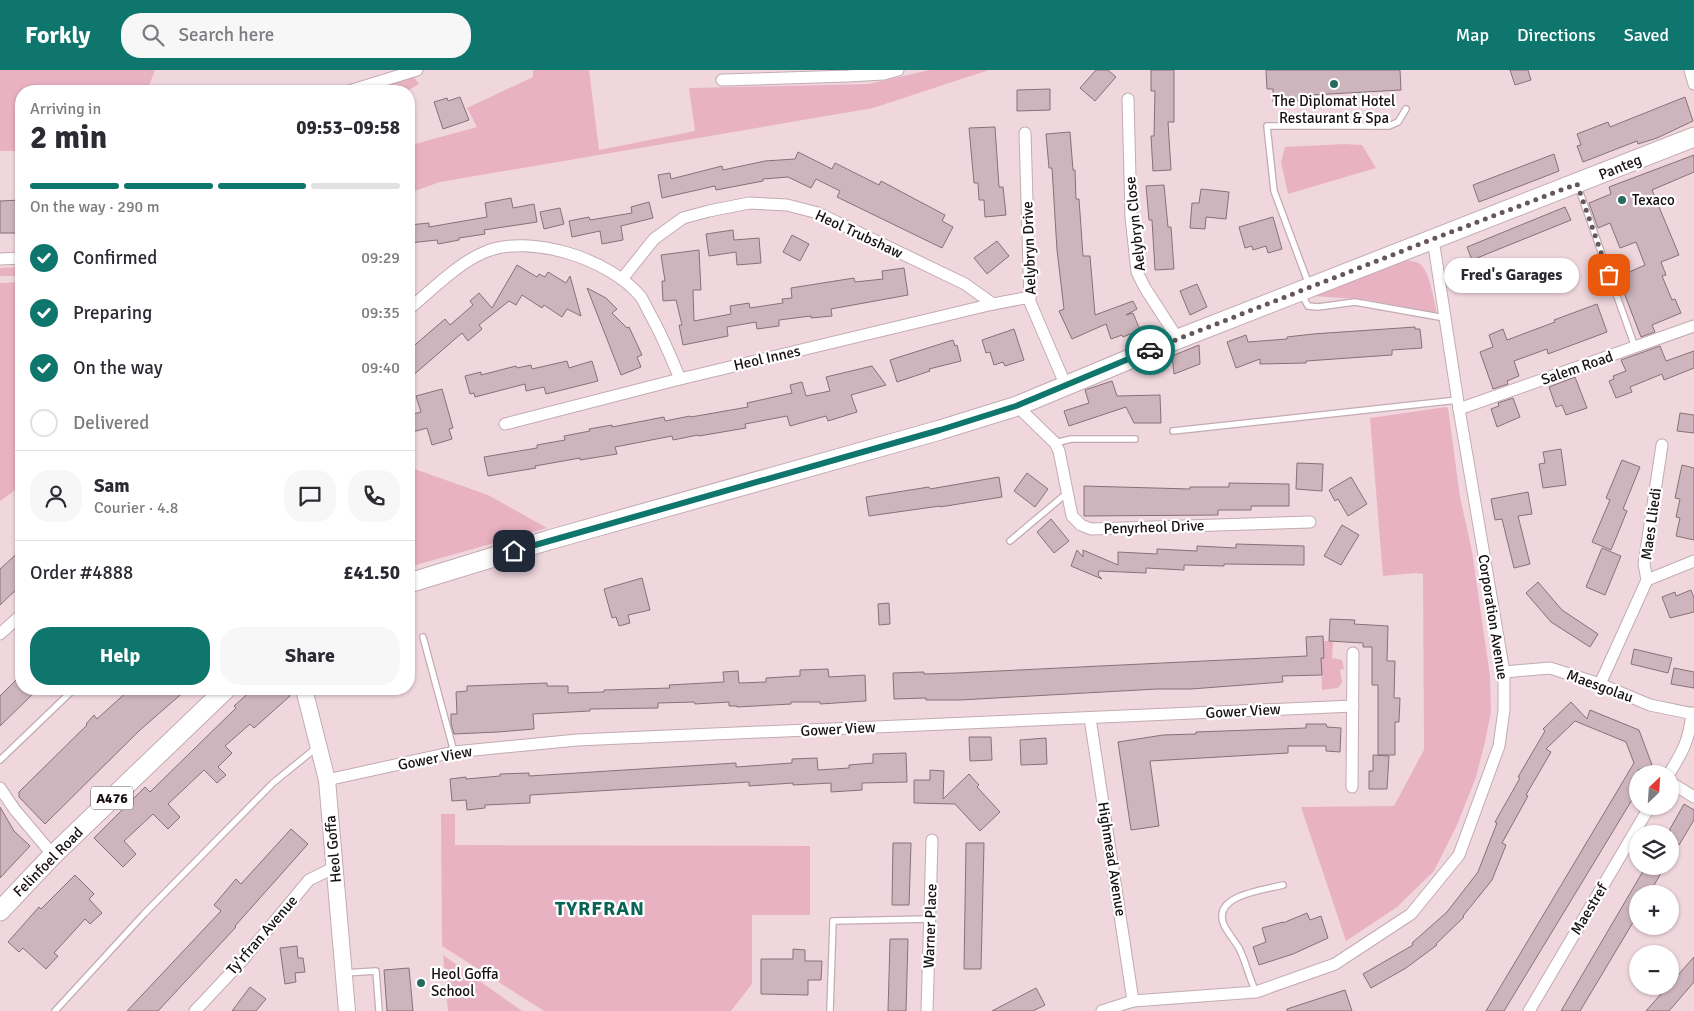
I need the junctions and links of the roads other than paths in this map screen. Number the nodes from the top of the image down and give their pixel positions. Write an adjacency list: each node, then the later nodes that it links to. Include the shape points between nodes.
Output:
1 (417, 70): 6 (street)
2 (898, 70): 4 (street, via 884,74)
3 (1690, 70): 5 (street)
4 (722, 80)
5 (1694, 84)
6 (368, 85)
7 (1128, 99): 22 (street, Aelybryn Close, via 1131,216 1137,272)
8 (1406, 109): 16 (lane, via 1398,122 1389,126 1267,126 1274,191)
9 (1025, 133): 17 (street, Aelybryn Drive)
10 (1694, 137): 11 (main road, Panteg)
11 (1577, 184): 12 (main road, Panteg); 23 (lane)
12 (1433, 239): 16 (main road); 20 (street, Corporation Avenue)
13 (15, 258): 14 (street)
14 (0, 259)
15 (622, 279): 18 (street, via 595,263 567,254 535,246 510,246 485,252 467,261); 19 (street, Heol Trubshaw, via 654,239 683,218 749,203 787,205 818,213 965,284); 24 (street, via 641,297 663,337)
16 (1305, 289): 20 (lane, via 1308,306 1355,302); 22 (main road)
17 (1030, 298): 19 (street, Heol Innes); 25 (street, Aelybryn Drive)
18 (415, 304)
19 (993, 304): 24 (street, Heol Innes)
20 (1445, 318): 26 (street, Corporation Avenue)
21 (1694, 326): 23 (street, Salem Road)
22 (1178, 338): 25 (main road)
23 (1635, 347): 26 (street, Salem Road)
24 (680, 379): 28 (street, Heol Innes)
25 (1066, 386): 27 (main road)
26 (1459, 405): 29 (lane); 43 (street, Corporation Avenue)
27 (1016, 406): 31 (street); 38 (main road)
28 (505, 424)
29 (1173, 431)
30 (1135, 439): 31 (lane, via 1071,439)
31 (1055, 443): 33 (street, Penyrheol Drive)
32 (1662, 445): 37 (street, Maes Lliedi, via 1644,564)
33 (1067, 493): 34 (street, Penyrheol Drive, via 1072,516 1091,529); 35 (lane)
34 (1310, 522)
35 (1010, 541)
36 (1694, 562): 37 (street)
37 (1646, 580): 44 (street, Maes Lliedi)
38 (415, 581)
39 (15, 620): 40 (street)
40 (0, 634)
41 (423, 637): 53 (lane)
42 (1354, 653): 48 (street)
43 (1504, 672): 44 (street, Maesgolau, via 1550,668); 69 (street, Corporation Avenue, via 1504,710 1499,746 1459,855 1411,914 1335,964)
44 (1600, 684): 49 (street, Maesgolau, via 1650,705)
45 (68, 695): 54 (lane)
46 (220, 695): 63 (main road, Felinfoel Road / A476)
47 (306, 695): 51 (street, Heol Goffa)
48 (1353, 706): 50 (street, Gower View); 57 (street)
49 (1693, 714): 52 (street)
50 (1090, 718): 53 (street, Gower View, via 578,740); 70 (street, Highmead Avenue)
51 (320, 745): 56 (street, Heol Goffa); 71 (lane, via 259,797 144,914)
52 (1690, 745): 55 (street)
53 (454, 752): 56 (street, Gower View)
54 (0, 760)
55 (1676, 765)
56 (327, 780): 64 (street, Heol Goffa)
57 (1352, 787)
58 (0, 788): 63 (street)
59 (1679, 788): 60 (street)
60 (1694, 797)
61 (1645, 815): 78 (street, Maestref)
62 (932, 840): 67 (street, Warner Place)
63 (53, 855): 66 (main road, Felinfoel Road / A476)
64 (335, 867): 68 (street, Heol Goffa); 72 (street, Ty'rfran Avenue, via 309,880)
65 (1282, 885): 69 (lane, via 1237,897 1224,908 1224,925 1240,951)
66 (0, 911)
67 (930, 919): 75 (lane, via 832,921); 76 (street, Warner Place)
68 (344, 973): 73 (street, Heol Goffa); 74 (lane, via 376,970)
69 (1256, 992): 70 (street, Corporation Avenue)
70 (1134, 1001): 77 (street, Corporation Avenue)
71 (55, 1011)
72 (195, 1011)
73 (346, 1011)
74 (379, 1011)
75 (830, 1011)
76 (927, 1011)
77 (1102, 1011)
78 (1529, 1011)

